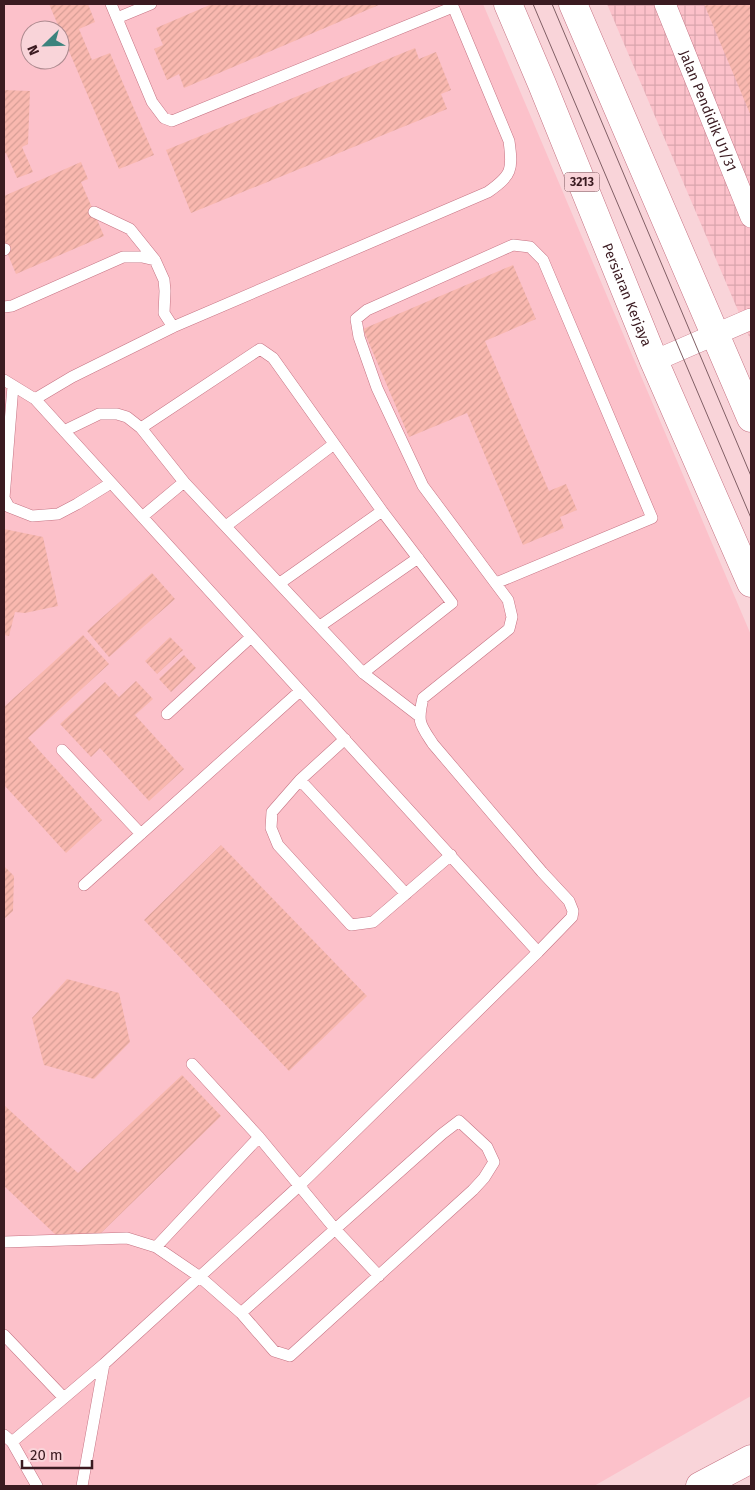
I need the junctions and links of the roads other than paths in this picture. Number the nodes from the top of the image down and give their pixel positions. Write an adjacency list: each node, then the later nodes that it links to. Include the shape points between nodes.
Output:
1 (111, 4): 7 (lane)
2 (151, 4): 7 (lane)
3 (508, 4): 15 (main road, Persiaran Kerjaya / 3213)
4 (574, 4): 14 (main road)
5 (665, 4): 9 (street, Jalan Pendidik U1/31)
6 (452, 6): 7 (lane, via 172,121 164,118 152,102); 13 (lane, via 510,141 512,159 507,178 488,192)
7 (117, 18)
8 (94, 212): 10 (lane, via 130,229)
9 (751, 217)
10 (156, 260): 11 (lane, via 123,257); 13 (lane, via 164,280 164,314)
11 (4, 308)
12 (751, 319): 14 (street)
13 (173, 327): 17 (lane)
14 (715, 335): 15 (street); 18 (main road)
15 (654, 361): 28 (main road, Persiaran Kerjaya / 3213)
16 (8, 383): 17 (lane); 23 (lane, via 4,498 9,507 32,516 58,514)
17 (35, 399): 20 (lane)
18 (751, 418)
19 (141, 428): 20 (lane, via 127,417 99,414); 21 (lane, via 260,349 272,358); 22 (lane)
20 (64, 431): 23 (lane)
21 (334, 444): 24 (lane); 26 (lane)
22 (184, 482): 25 (lane); 26 (lane)
23 (111, 483): 25 (lane)
24 (382, 511): 27 (lane); 29 (lane)
25 (142, 516): 32 (lane)
26 (226, 526): 29 (lane)
27 (418, 558): 31 (lane); 33 (lane, via 452,603)
28 (751, 582)
29 (280, 583): 31 (lane)
30 (496, 583): 30 (lane, via 423,486 377,388 356,319 367,310 513,245 530,247 543,260 652,518); 36 (lane, via 508,600 512,617 509,629 423,698)
31 (320, 626): 33 (lane)
32 (251, 636): 34 (lane); 35 (lane)
33 (363, 673): 36 (lane)
34 (300, 691): 37 (lane); 40 (lane)
35 (166, 714)
36 (419, 716): 44 (lane, via 420,725 433,744 569,901 572,917)
37 (345, 739): 39 (lane); 41 (lane)
38 (62, 750): 40 (lane)
39 (300, 780): 43 (lane); 43 (lane, via 272,812 271,828 278,845 351,925 373,922)
40 (141, 834): 42 (lane)
41 (451, 856): 43 (lane); 44 (lane)
42 (84, 885)
43 (406, 894)
44 (538, 952): 47 (lane)
45 (192, 1064): 46 (lane)
46 (259, 1137): 47 (lane); 50 (lane)
47 (299, 1186): 48 (lane); 52 (lane)
48 (335, 1229): 51 (lane); 51 (lane, via 459,1121 487,1147 494,1162 484,1178); 53 (lane)
49 (4, 1242): 50 (lane, via 127,1238)
50 (156, 1247): 52 (lane)
51 (380, 1276): 53 (lane, via 290,1356 274,1351)
52 (200, 1277): 53 (lane); 55 (lane)
53 (241, 1313)
54 (4, 1335): 56 (lane)
55 (104, 1364): 56 (lane); 60 (lane)
56 (64, 1398): 57 (lane)
57 (8, 1439): 59 (lane)
58 (751, 1459): 61 (main road)
59 (36, 1486)
60 (82, 1486)
61 (700, 1486)

